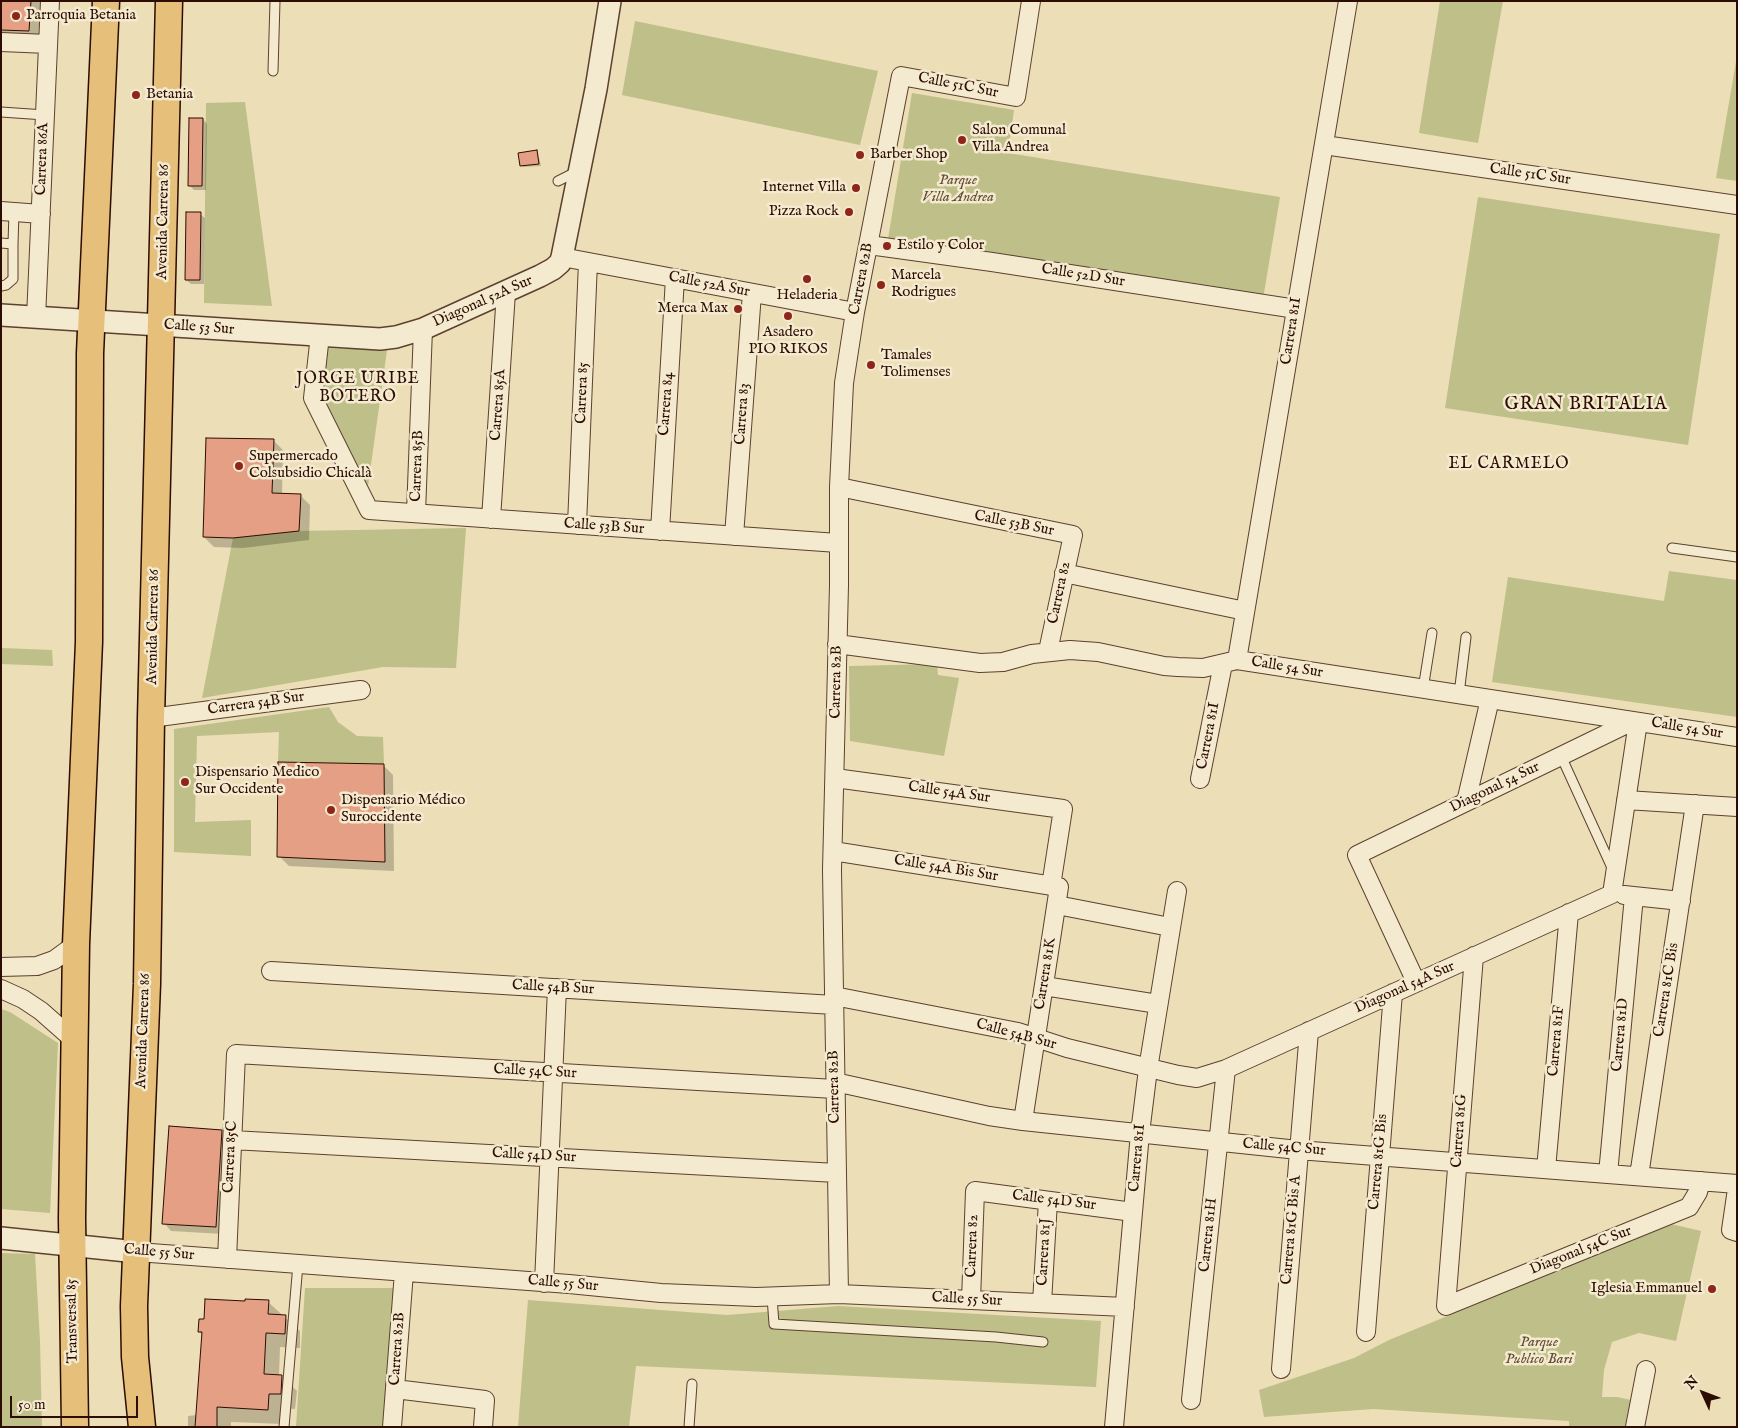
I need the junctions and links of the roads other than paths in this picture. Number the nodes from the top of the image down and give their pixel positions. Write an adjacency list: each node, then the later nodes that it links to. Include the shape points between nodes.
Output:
1 (50, 1): 9 (street, Carrera 86A)
2 (106, 1): 33 (main road)
3 (169, 1): 34 (main road, Avenida Carrera 86)
4 (275, 1): 10 (lane)
5 (610, 1): 15 (street)
6 (1031, 1): 11 (street, Calle 51C Sur, via 1016,97)
7 (1348, 1): 14 (street, Carrera 81I)
8 (1, 42): 9 (street)
9 (48, 44): 13 (street, Carrera 86A)
10 (273, 71)
11 (901, 76): 22 (street, Carrera 82B)
12 (1, 112): 13 (lane)
13 (45, 114): 19 (street, Carrera 86A)
14 (1324, 145): 17 (street, Calle 51C Sur); 29 (street, Carrera 81I)
15 (580, 169): 16 (lane); 23 (street)
16 (558, 181)
17 (1737, 205)
18 (8, 211): 19 (street); 21 (lane)
19 (41, 214): 32 (street, Carrera 86A)
20 (1, 244): 21 (lane)
21 (13, 244): 26 (lane, via 13,279)
22 (869, 245): 29 (street, Calle 52D Sur); 30 (street, Carrera 82B)
23 (562, 257): 24 (street, Calle 52A Sur); 27 (street, Diagonal 52A Sur, via 553,268)
24 (588, 262): 25 (street, Calle 52A Sur); 41 (street, Carrera 85)
25 (675, 278): 28 (street, Calle 52A Sur); 42 (street, Carrera 84)
26 (1, 286)
27 (506, 292): 35 (street, Diagonal 52A Sur); 40 (street, Carrera 85A)
28 (752, 293): 30 (street, Calle 52A Sur); 44 (street, Carrera 83)
29 (1296, 309): 49 (street, Carrera 81I)
30 (855, 312): 38 (street, Carrera 82B, via 844,383)
31 (1, 316): 32 (street, Calle 53 Sur)
32 (36, 318): 33 (street, Calle 53 Sur)
33 (92, 321): 34 (street, Calle 53 Sur); 80 (main road, via 89,642)
34 (161, 325): 36 (street, Calle 53 Sur); 59 (main road, Avenida Carrera 86)
35 (423, 329): 37 (street, Diagonal 52A Sur); 39 (street, Carrera 85B)
36 (320, 336): 37 (street, Calle 53 Sur); 39 (street, Calle 53B Sur, via 313,398 369,510)
37 (396, 338)
38 (838, 487): 43 (street, Calle 53B Sur); 45 (street, Carrera 82B)
39 (416, 513): 40 (street, Calle 53B Sur)
40 (490, 518): 41 (street, Calle 53B Sur)
41 (577, 524): 42 (street, Calle 53B Sur)
42 (660, 530): 44 (street, Calle 53B Sur)
43 (1072, 535): 48 (street, Carrera 82)
44 (734, 536): 45 (street, Calle 53B Sur)
45 (838, 543): 52 (street, Carrera 82B)
46 (1672, 548): 47 (lane)
47 (1737, 557)
48 (1064, 574): 49 (street); 53 (street, Carrera 82)
49 (1246, 611): 54 (street, Carrera 81I)
50 (1432, 633): 55 (lane)
51 (1466, 637): 57 (lane)
52 (837, 644): 53 (street, Calle 54 Sur, via 980,663 1003,662); 63 (street, Carrera 82B)
53 (1048, 651): 54 (street, Calle 54 Sur, via 1091,652 1164,666 1203,668)
54 (1230, 662): 55 (street, Calle 54 Sur); 64 (street, Carrera 81I)
55 (1423, 689): 57 (street, Calle 54 Sur)
56 (361, 690): 59 (street, Carrera 54B Sur)
57 (1459, 694): 58 (street, Calle 54 Sur)
58 (1490, 699): 60 (street, Calle 54 Sur); 66 (street)
59 (151, 718): 121 (main road, Avenida Carrera 86)
60 (1635, 721): 61 (street, Calle 54 Sur); 62 (street, Diagonal 54 Sur); 65 (street)
61 (1737, 737)
62 (1561, 756): 66 (street, Diagonal 54 Sur); 71 (lane)
63 (835, 778): 69 (street, Calle 54A Sur); 70 (street, Carrera 82B)
64 (1200, 779)
65 (1626, 800): 67 (street); 71 (street)
66 (1466, 802): 84 (street, Diagonal 54 Sur, via 1357,855)
67 (1695, 804): 68 (street); 76 (street, Carrera 81C Bis)
68 (1737, 807)
69 (1063, 809): 72 (street, Carrera 81K)
70 (833, 851): 72 (street, Calle 54A Bis Sur); 89 (street, Carrera 82B)
71 (1615, 874): 74 (street)
72 (1055, 886): 77 (street, Carrera 81K)
73 (1177, 891): 79 (street, Carrera 81I)
74 (1612, 894): 75 (street); 78 (street, Diagonal 54A Sur)
75 (1634, 896): 76 (street); 110 (street, Carrera 81D)
76 (1681, 901): 111 (street, Carrera 81C Bis)
77 (1057, 905): 79 (street); 85 (street, Carrera 81K)
78 (1569, 913): 81 (street, Diagonal 54A Sur); 108 (street, Carrera 81F)
79 (1170, 927): 90 (street, Carrera 81I)
80 (76, 944): 82 (street, via 54,960 37,966); 93 (main road)
81 (1474, 956): 84 (street, Diagonal 54A Sur); 107 (street, Carrera 81G)
82 (1, 967)
83 (271, 971): 86 (street, Calle 54B Sur)
84 (1416, 982): 88 (street, Diagonal 54A Sur)
85 (1044, 986): 90 (street); 92 (street, Carrera 81K)
86 (558, 988): 89 (street, Calle 54B Sur); 97 (street)
87 (1, 989): 93 (street, via 41,1011)
88 (1393, 993): 91 (street, Diagonal 54A Sur); 105 (street, Carrera 81G Bis)
89 (834, 1000): 92 (street, Calle 54B Sur, via 1018,1032); 99 (street, Carrera 82B)
90 (1158, 1004): 95 (street, Carrera 81I)
91 (1309, 1031): 96 (street, Diagonal 54A Sur); 104 (street, Carrera 81G Bis A)
92 (1036, 1038): 95 (street, Calle 54B Sur); 100 (street, Carrera 81K)
93 (75, 1041): 120 (main road)
94 (236, 1054): 97 (street, Calle 54C Sur); 102 (street, Carrera 85C)
95 (1148, 1069): 98 (street, Calle 54B Sur); 101 (street, Carrera 81I)
96 (1226, 1070): 98 (street, Diagonal 54A Sur); 103 (street, Carrera 81H)
97 (554, 1073): 99 (street, Calle 54C Sur); 106 (street)
98 (1197, 1078)
99 (835, 1085): 100 (street, Calle 54C Sur); 109 (street, Carrera 82B)
100 (1023, 1121): 101 (street, Calle 54C Sur)
101 (1140, 1133): 103 (street, Calle 54C Sur); 117 (street, Carrera 81I)
102 (232, 1140): 106 (street, Calle 54D Sur); 122 (street, Carrera 85C)
103 (1218, 1142): 104 (street, Calle 54C Sur); 138 (street, Carrera 81H)
104 (1298, 1150): 105 (street, Calle 54C Sur); 134 (street, Carrera 81G Bis A)
105 (1380, 1156): 107 (street, Calle 54C Sur); 132 (street, Carrera 81G Bis)
106 (550, 1157): 109 (street, Calle 54D Sur); 125 (street)
107 (1458, 1162): 108 (street, Calle 54C Sur); 130 (street, Carrera 81G)
108 (1546, 1169): 110 (street, Calle 54C Sur)
109 (837, 1173): 126 (street, Carrera 82B)
110 (1608, 1174): 111 (street, Calle 54C Sur)
111 (1639, 1176): 112 (street, Calle 54C Sur)
112 (1701, 1181): 113 (street, Calle 54C Sur); 130 (street, Diagonal 54C Sur, via 1689,1208)
113 (1737, 1184)
114 (1737, 1189): 118 (street)
115 (975, 1191): 116 (street, Calle 54D Sur); 128 (street, Carrera 82)
116 (1048, 1200): 117 (street, Calle 54D Sur); 129 (street, Carrera 81J)
117 (1134, 1212): 131 (street, Carrera 81I)
118 (1734, 1231)
119 (1, 1238): 120 (street, Calle 55 Sur)
120 (72, 1245): 121 (street, Calle 55 Sur); 139 (main road, Transversal 85)
121 (137, 1252): 122 (street, Calle 55 Sur); 140 (main road, via 135,1357)
122 (227, 1259): 123 (street, Calle 55 Sur)
123 (298, 1264): 124 (street, Calle 55 Sur); 141 (lane)
124 (404, 1272): 125 (street, Calle 55 Sur); 137 (street, Carrera 82B)
125 (544, 1282): 127 (street, Calle 55 Sur, via 661,1293)
126 (839, 1294): 127 (street, Calle 55 Sur); 128 (street, Calle 55 Sur)
127 (772, 1297): 133 (lane, via 774,1324 996,1336)
128 (971, 1300): 129 (street, Calle 55 Sur)
129 (1042, 1303): 131 (street, Calle 55 Sur)
130 (1446, 1306)
131 (1125, 1307): 145 (street, Carrera 81I)
132 (1366, 1332)
133 (1043, 1342)
134 (1281, 1369)
135 (1646, 1370): 146 (street)
136 (692, 1384): 144 (lane)
137 (395, 1389): 142 (street, Carrera 82B); 143 (street, via 485,1400)
138 (1192, 1400)
139 (74, 1427)
140 (142, 1427)
141 (284, 1427)
142 (392, 1427)
143 (483, 1427)
144 (690, 1427)
145 (1114, 1427)
146 (1635, 1427)

